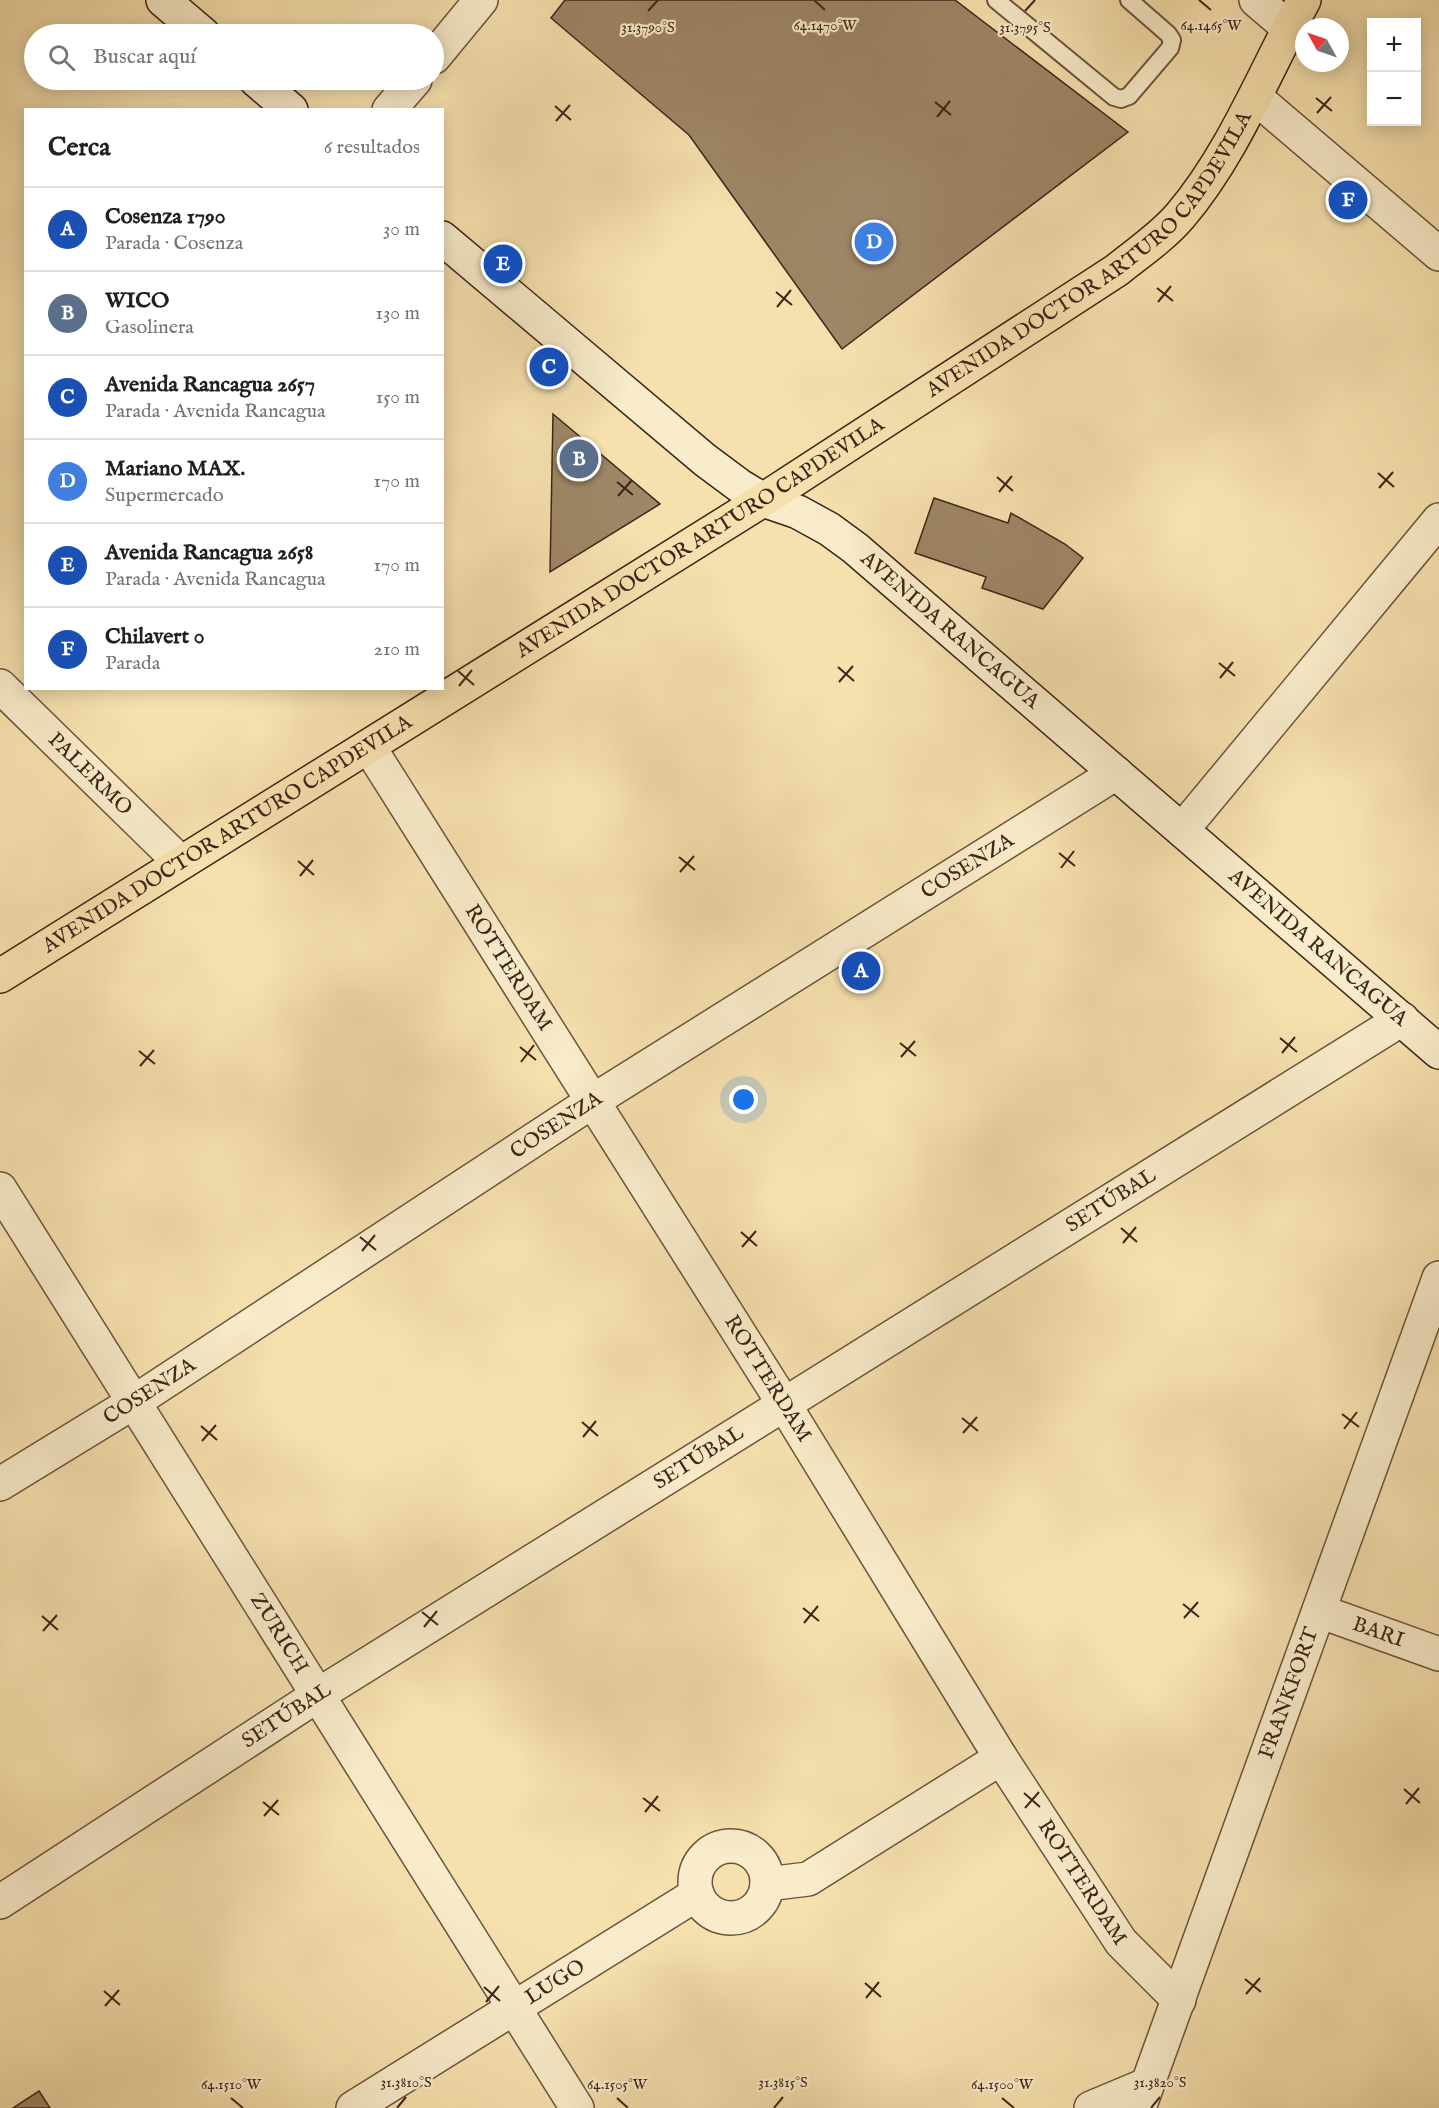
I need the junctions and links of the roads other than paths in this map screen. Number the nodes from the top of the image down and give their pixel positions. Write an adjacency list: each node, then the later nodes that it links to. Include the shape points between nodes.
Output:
1 (163, 0): 7 (street)
2 (481, 0): 8 (street)
3 (996, 0): 4 (lane, via 1114,98 1121,99 1129,96 1170,48 1172,40)
4 (1129, 0)
5 (1256, 0): 6 (street)
6 (1296, 14): 11 (main road, AVENIDA DOCTOR ARTURO CAPDEVILA)
7 (191, 24)
8 (444, 45)
9 (268, 90): 12 (street)
10 (406, 90): 13 (street)
11 (1256, 98): 15 (street); 16 (main road, AVENIDA DOCTOR ARTURO CAPDEVILA, via 1208,178 1180,216 1154,241 1117,270)
12 (289, 108)
13 (391, 108)
14 (444, 240): 16 (street, AVENIDA RANCAGUA, via 705,460)
15 (1439, 254)
16 (763, 500): 19 (main road, AVENIDA DOCTOR ARTURO CAPDEVILA); 20 (street, AVENIDA RANCAGUA, via 798,512 855,548)
17 (1439, 520): 21 (street)
18 (0, 686): 22 (street, PALERMO)
19 (369, 747): 22 (main road, AVENIDA DOCTOR ARTURO CAPDEVILA); 26 (street, ROTTERDAM)
20 (1116, 773): 21 (street, AVENIDA RANCAGUA); 26 (street, COSENZA)
21 (1182, 830): 24 (street, AVENIDA RANCAGUA)
22 (180, 862): 23 (main road, AVENIDA DOCTOR ARTURO CAPDEVILA)
23 (0, 976)
24 (1402, 1019): 25 (street, AVENIDA RANCAGUA); 30 (street, SETÚBAL)
25 (1439, 1052)
26 (593, 1101): 29 (street, COSENZA); 30 (street, ROTTERDAM)
27 (0, 1189): 29 (street, ZURICH)
28 (1439, 1278): 32 (street, FRANKFORT)
29 (134, 1402): 31 (street, COSENZA); 34 (street, ZURICH)
30 (784, 1404): 34 (street, SETÚBAL); 35 (street, ROTTERDAM)
31 (0, 1484)
32 (1319, 1611): 33 (street, BARI); 39 (street, FRANKFORT)
33 (1439, 1654)
34 (318, 1695): 38 (street, SETÚBAL); 40 (street, ZURICH)
35 (1001, 1758): 36 (street, via 808,1878); 39 (street, ROTTERDAM, via 1120,1942)
36 (767, 1884): 37 (street, via 757,1907 736,1918 712,1913); 37 (street, via 762,1862 754,1853 744,1847 726,1846 709,1852 701,1860 694,1883)
37 (697, 1894): 40 (street, LUGO)
38 (0, 1902)
39 (1179, 2000): 41 (street, FRANKFORT)
40 (514, 2007): 42 (street, LUGO); 43 (street, ZURICH)
41 (1143, 2096): 44 (street)
42 (353, 2108)
43 (577, 2108)
44 (1091, 2108)

